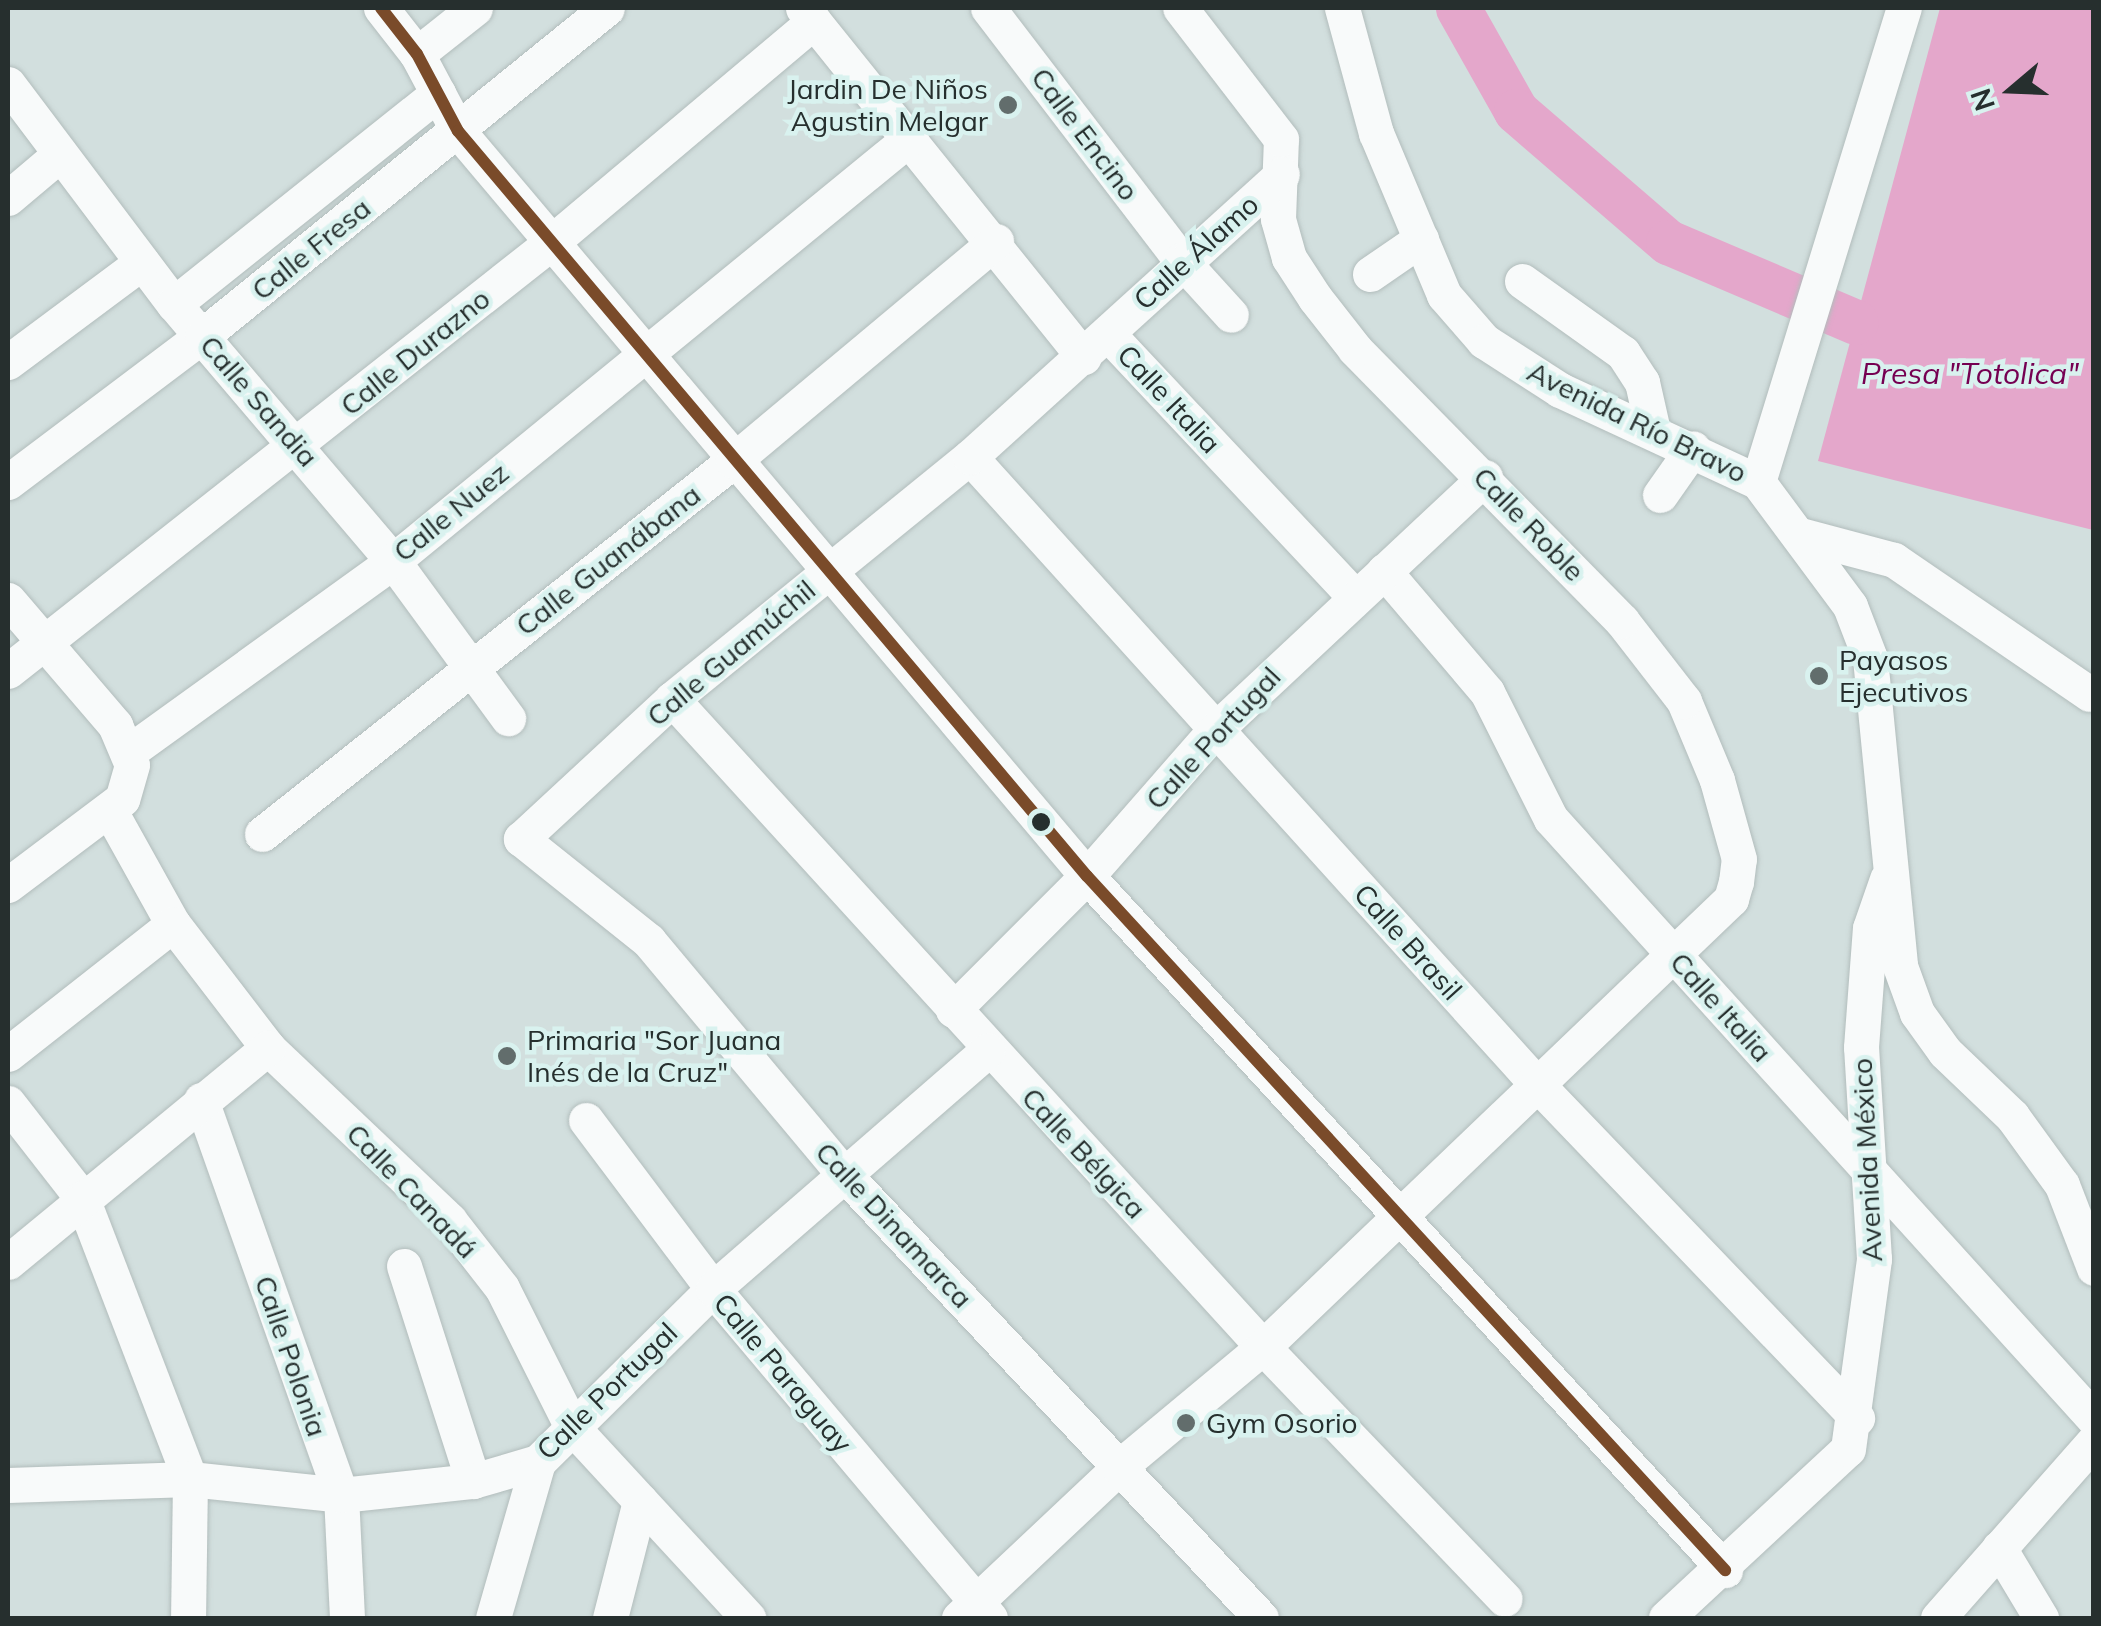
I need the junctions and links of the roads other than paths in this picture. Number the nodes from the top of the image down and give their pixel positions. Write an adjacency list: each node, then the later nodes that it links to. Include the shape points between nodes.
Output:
1 (381, 8): 9 (street)
2 (476, 8): 9 (street)
3 (607, 8): 12 (street, Calle Fresa)
4 (988, 8): 22 (street, Calle Encino)
5 (1180, 8): 16 (street, Calle Álamo, via 1281,139)
6 (1342, 8): 19 (street, Avenida Río Bravo, via 1376,133)
7 (1904, 8): 39 (street)
8 (808, 14): 13 (street, Calle Italia); 20 (street, Calle Durazno)
9 (417, 54): 11 (street)
10 (8, 84): 14 (street, Calle Sandia)
11 (438, 93): 12 (street); 15 (street)
12 (458, 131): 17 (street, Calle Fresa); 20 (street)
13 (911, 136): 21 (street, Calle Italia); 30 (street, Calle Nuez)
14 (60, 154): 18 (street); 23 (street, Calle Sandia)
15 (358, 155): 17 (street); 26 (street)
16 (1282, 174): 22 (street, Calle Álamo); 37 (street, Calle Roble, via 1282,232 1289,258 1315,298 1355,349)
17 (387, 188): 28 (street, Calle Fresa)
18 (8, 198)
19 (1421, 239): 24 (street); 32 (street, Avenida Río Bravo, via 1444,296 1484,341 1560,390)
20 (554, 241): 30 (street); 33 (street, Calle Durazno)
21 (996, 241): 29 (street, Calle Italia); 36 (street, Calle Guanábana)
22 (1181, 260): 27 (street, Calle Encino); 29 (street, Calle Álamo)
23 (142, 262): 26 (street, Calle Sandia); 31 (street)
24 (1370, 274)
25 (1522, 282): 32 (street, via 1623,353 1642,382)
26 (174, 304): 28 (street, Calle Sandia)
27 (1231, 315)
28 (202, 336): 33 (street, Calle Sandia); 38 (street, Calle Fresa)
29 (1096, 345): 35 (street, Calle Guamúchil); 45 (street, Calle Italia)
30 (646, 352): 36 (street); 42 (street, Calle Nuez)
31 (8, 362)
32 (1653, 431): 34 (street, Avenida Río Bravo)
33 (300, 444): 42 (street, Calle Sandia); 47 (street, Calle Durazno)
34 (1692, 448): 39 (street, Avenida Río Bravo); 40 (street)
35 (970, 457): 44 (street, Calle Guamúchil); 53 (street, Calle Brasil)
36 (733, 462): 44 (street); 48 (street, Calle Guanábana)
37 (1485, 477): 43 (street, Calle Portugal); 62 (street, Calle Roble, via 1622,622 1684,701 1739,859 1731,899)
38 (8, 482)
39 (1758, 482): 41 (street, Avenida Río Bravo)
40 (1660, 495)
41 (1800, 535): 50 (street, via 1894,560); 58 (street, Avenida Río Bravo, via 1850,606 1870,658)
42 (393, 561): 48 (street, Calle Sandia); 54 (street, Calle Nuez)
43 (1384, 571): 45 (street, Calle Portugal); 62 (street, Calle Italia, via 1487,692 1551,820)
44 (829, 573): 51 (street, Calle Guamúchil); 59 (street)
45 (1353, 595): 53 (street, Calle Portugal)
46 (8, 600): 47 (street)
47 (44, 641): 49 (street, Calle Durazno); 54 (street)
48 (471, 668): 52 (street, Calle Sandia); 56 (street, Calle Guanábana)
49 (8, 672)
50 (2090, 694)
51 (672, 699): 57 (street, Calle Guamúchil); 63 (street, Calle Bélgica)
52 (508, 718)
53 (1215, 730): 59 (street, Calle Portugal); 67 (street, Calle Brasil)
54 (130, 751): 55 (street, via 130,781)
55 (110, 811): 60 (street); 61 (street, Calle Canadá)
56 (262, 834)
57 (521, 840): 71 (street, Calle Dinamarca, via 648,941)
58 (1892, 865): 72 (street, Avenida México, via 1870,928 1861,1047); 77 (street, Avenida Río Bravo, via 1900,966 1917,1013 1944,1052 2012,1116 2062,1184)
59 (1087, 876): 63 (street, Calle Portugal); 74 (street)
60 (8, 886)
61 (174, 924): 64 (street, Calle Canadá); 66 (street)
62 (1674, 954): 67 (street); 72 (street, Calle Italia)
63 (953, 1010): 65 (street, Calle Bélgica)
64 (268, 1048): 68 (street); 82 (street, Calle Canadá, via 449,1220 502,1288)
65 (988, 1050): 71 (street, Calle Portugal); 79 (street, Calle Bélgica)
66 (8, 1054)
67 (1534, 1081): 74 (street); 80 (street, Calle Brasil)
68 (201, 1100): 73 (street); 89 (street, Calle Polonia)
69 (8, 1102): 73 (street)
70 (586, 1120): 78 (street, Calle Paraguay)
71 (842, 1172): 78 (street, Calle Portugal); 85 (street, Calle Dinamarca)
72 (1872, 1176): 80 (street, Avenida México, via 1874,1259); 81 (street, Calle Italia)
73 (82, 1198): 75 (street); 86 (street)
74 (1400, 1210): 79 (street); 92 (street)
75 (8, 1262)
76 (404, 1266): 87 (street)
77 (2094, 1268)
78 (713, 1289): 82 (street, Calle Portugal); 94 (street, Calle Paraguay)
79 (1262, 1347): 85 (street); 93 (street, Calle Bélgica)
80 (1857, 1418): 92 (street, Avenida México, via 1848,1448)
81 (2094, 1418)
82 (572, 1427): 84 (street, Calle Portugal); 90 (street, Calle Canadá)
83 (2094, 1441): 91 (street)
84 (538, 1462): 87 (street, Calle Portugal); 97 (street)
85 (1118, 1467): 94 (street); 100 (street, Calle Dinamarca)
86 (190, 1479): 88 (street, Calle Portugal); 89 (street, Calle Portugal); 95 (street)
87 (473, 1481): 89 (street, Calle Portugal)
88 (8, 1485)
89 (340, 1495): 96 (street, Calle Polonia)
90 (640, 1501): 98 (street); 99 (street, Calle Canadá)
91 (1999, 1548): 102 (street); 103 (street)
92 (1725, 1570): 101 (street, Avenida México)
93 (1504, 1598)
94 (975, 1614)
95 (188, 1618)
96 (347, 1618)
97 (494, 1618)
98 (610, 1618)
99 (748, 1618)
100 (1260, 1618)
101 (1666, 1618)
102 (1938, 1618)
103 (2041, 1618)

